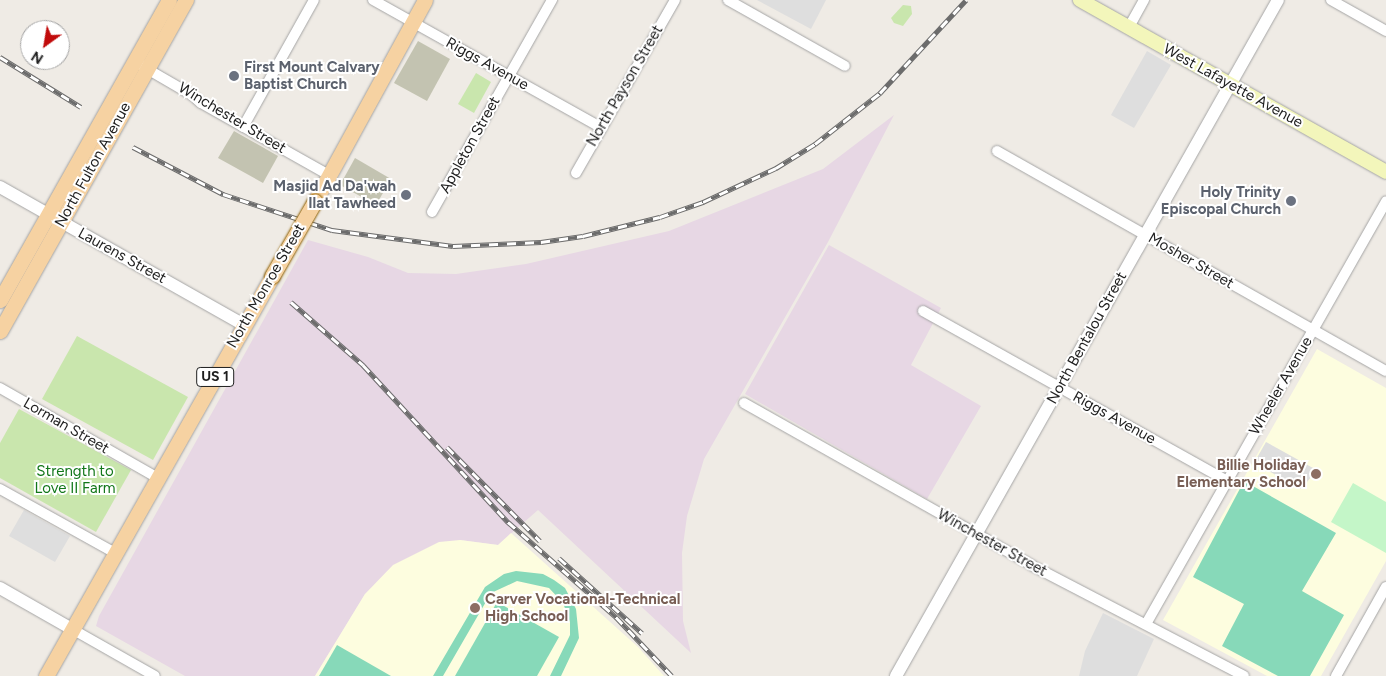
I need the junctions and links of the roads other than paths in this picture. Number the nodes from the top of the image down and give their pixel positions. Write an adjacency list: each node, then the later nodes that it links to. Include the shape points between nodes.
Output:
1 (169, 0): 16 (main road, North Fulton Avenue)
2 (186, 0): 16 (main road, North Fulton Avenue)
3 (314, 0): 20 (street)
4 (373, 0): 13 (street, Riggs Avenue)
5 (425, 0): 13 (main road, North Monroe Street / US 1)
6 (552, 0): 18 (street, Appleton Street)
7 (675, 0): 21 (street, North Payson Street)
8 (728, 0): 17 (street)
9 (1080, 0): 14 (main road, West Lafayette Avenue)
10 (1144, 0): 14 (street)
11 (1278, 0): 19 (street, North Bentalou Street)
12 (1331, 0): 15 (street)
13 (412, 22): 18 (street, Riggs Avenue); 25 (main road, North Monroe Street / US 1)
14 (1128, 27): 19 (main road, West Lafayette Avenue)
15 (1386, 31)
16 (141, 65): 20 (street, Winchester Street); 29 (main road, North Fulton Avenue)
17 (845, 66)
18 (509, 76): 21 (street, Riggs Avenue); 28 (street, Appleton Street)
19 (1230, 84): 23 (main road, West Lafayette Avenue); 30 (street, North Bentalou Street)
20 (243, 127): 25 (street, Winchester Street)
21 (602, 128): 24 (street, North Payson Street)
22 (997, 151): 30 (street, Mosher Street)
23 (1386, 172)
24 (576, 173)
25 (329, 175): 33 (main road, North Monroe Street / US 1, bridge)
26 (0, 187): 29 (street, Laurens Street)
27 (1386, 201): 34 (street, Wheeler Avenue)
28 (432, 212)
29 (55, 218): 31 (main road, North Fulton Avenue); 33 (street, Laurens Street); 35 (main road, North Fulton Avenue)
30 (1145, 235): 34 (street, Mosher Street); 37 (street, North Bentalou Street)
31 (0, 300)
32 (923, 310): 37 (street, Riggs Avenue)
33 (244, 325): 40 (main road, North Monroe Street / US 1)
34 (1313, 330): 36 (street, Mosher Street); 41 (street, Wheeler Avenue)
35 (0, 331)
36 (1386, 371)
37 (1059, 387): 41 (street, Riggs Avenue); 43 (street, North Bentalou Street)
38 (0, 388): 40 (street, Lorman Street)
39 (744, 403): 43 (street, Winchester Street)
40 (158, 478): 44 (main road, North Monroe Street / US 1)
41 (1227, 481): 47 (street, Wheeler Avenue)
42 (0, 489): 44 (street)
43 (976, 535): 47 (street, Winchester Street); 49 (street, North Bentalou Street)
44 (115, 553): 48 (main road, North Monroe Street / US 1)
45 (1386, 587): 53 (street)
46 (0, 588): 48 (street)
47 (1146, 624): 52 (street, Winchester Street)
48 (72, 629): 50 (main road, North Monroe Street / US 1); 51 (street)
49 (901, 674)
50 (46, 676)
51 (155, 676)
52 (1244, 676)
53 (1336, 676)

